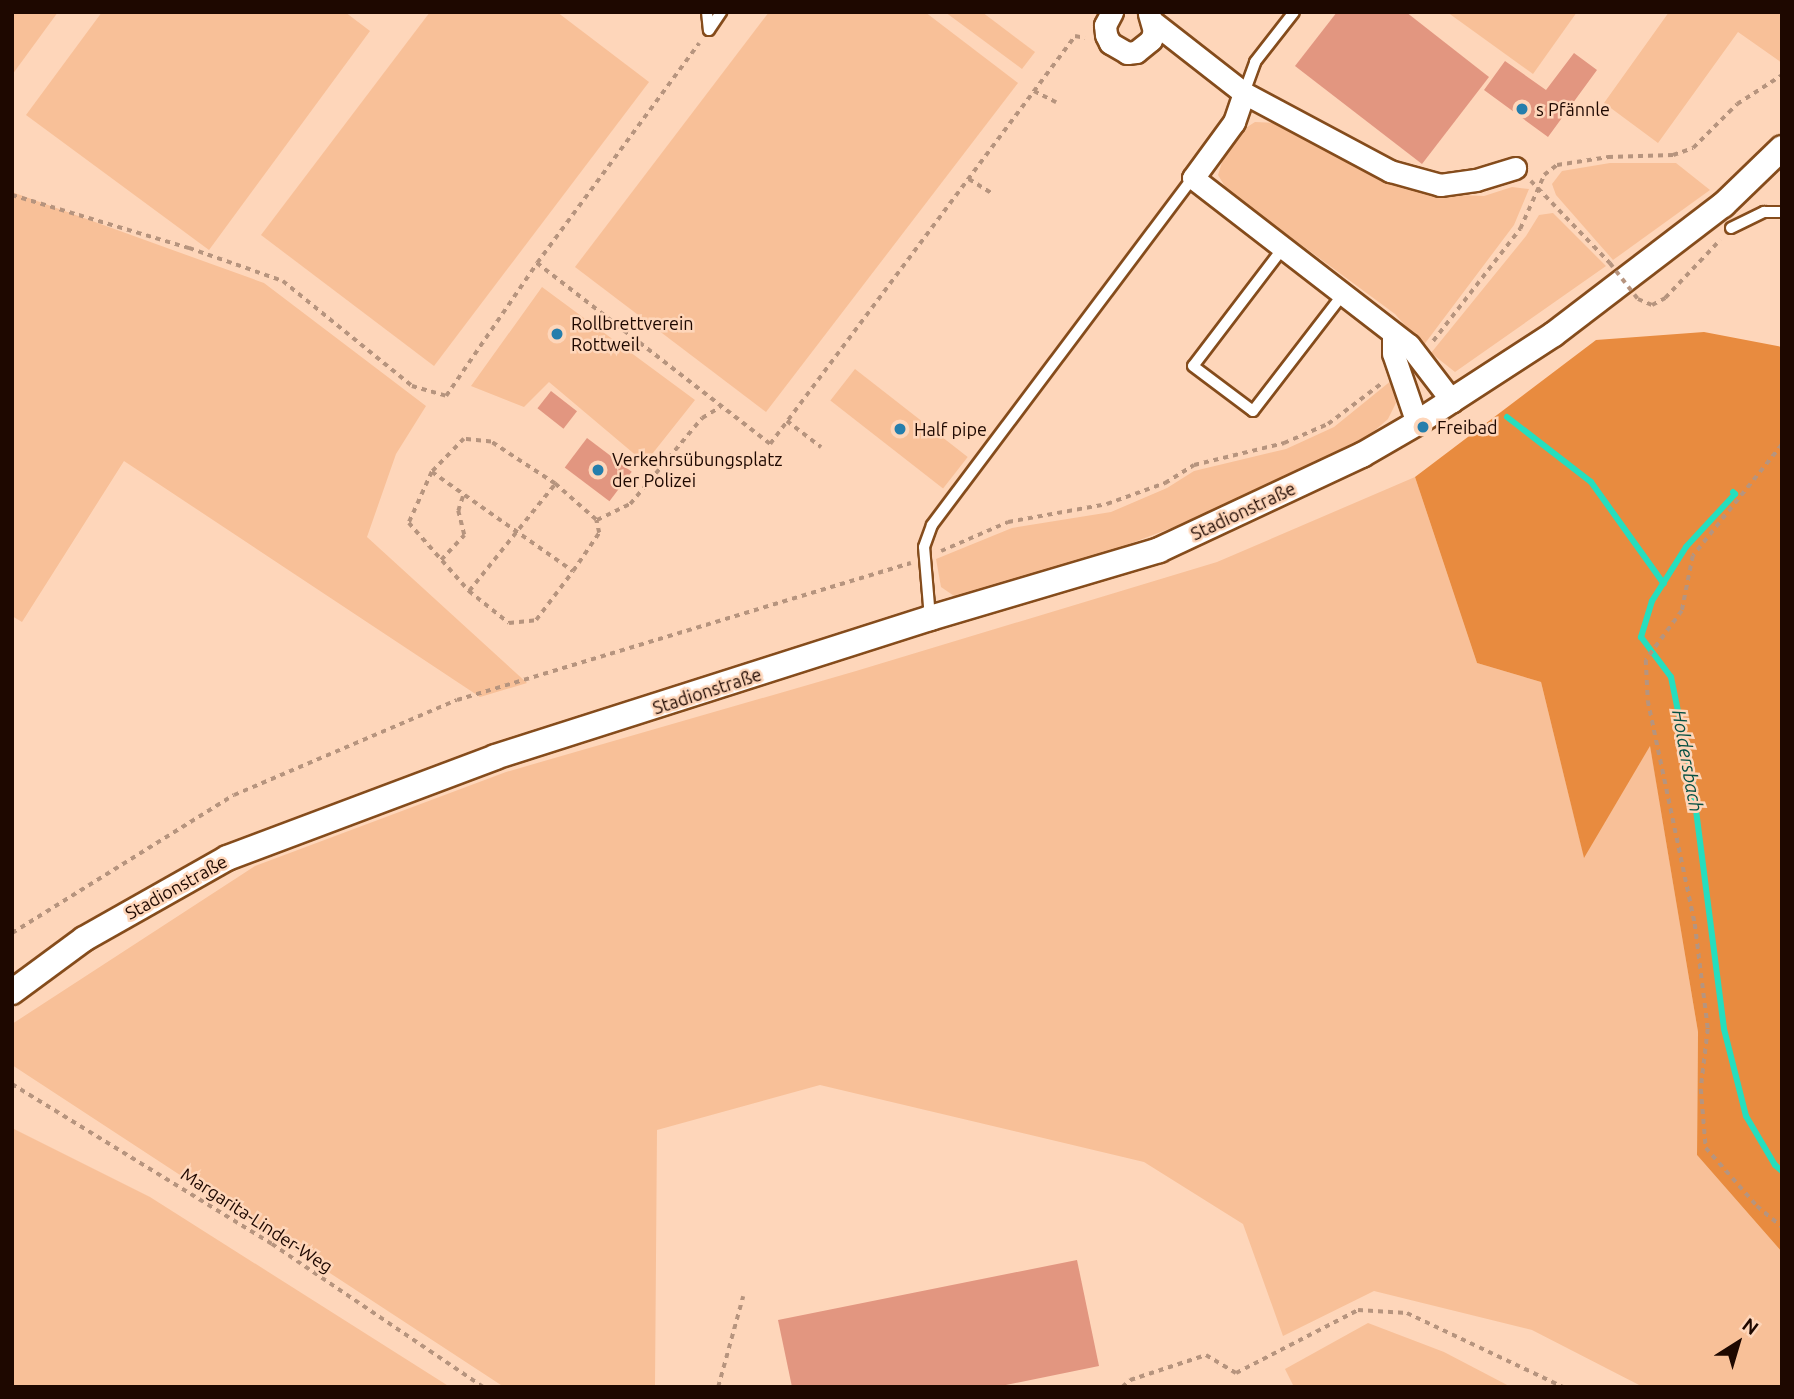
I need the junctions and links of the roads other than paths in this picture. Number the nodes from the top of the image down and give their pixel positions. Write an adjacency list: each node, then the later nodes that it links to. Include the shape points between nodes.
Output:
1 (707, 12): 2 (lane, via 709,30)
2 (721, 12)
3 (1112, 12): 5 (street, via 1105,25 1110,43 1127,52 1136,52 1151,40)
4 (1294, 12): 6 (lane, via 1255,62)
5 (1150, 17): 6 (street)
6 (1244, 93): 8 (street, via 1390,171 1440,186); 9 (street, via 1234,122)
7 (1782, 148): 15 (street, Stadionstraße, via 1723,205 1554,334)
8 (1515, 168)
9 (1193, 178): 12 (street); 17 (lane, via 932,525 924,547)
10 (1782, 212): 11 (lane, via 1764,212)
11 (1731, 228)
12 (1283, 248): 13 (street); 13 (lane, via 1193,366 1253,411)
13 (1343, 294): 14 (street)
14 (1393, 334): 15 (street, via 1409,345); 16 (street, via 1393,353)
15 (1452, 401): 16 (street, Stadionstraße)
16 (1417, 423): 17 (street, Stadionstraße, via 1362,455 1159,550)
17 (930, 618): 18 (street, Stadionstraße, via 495,757 227,858 84,939)
18 (12, 992)

